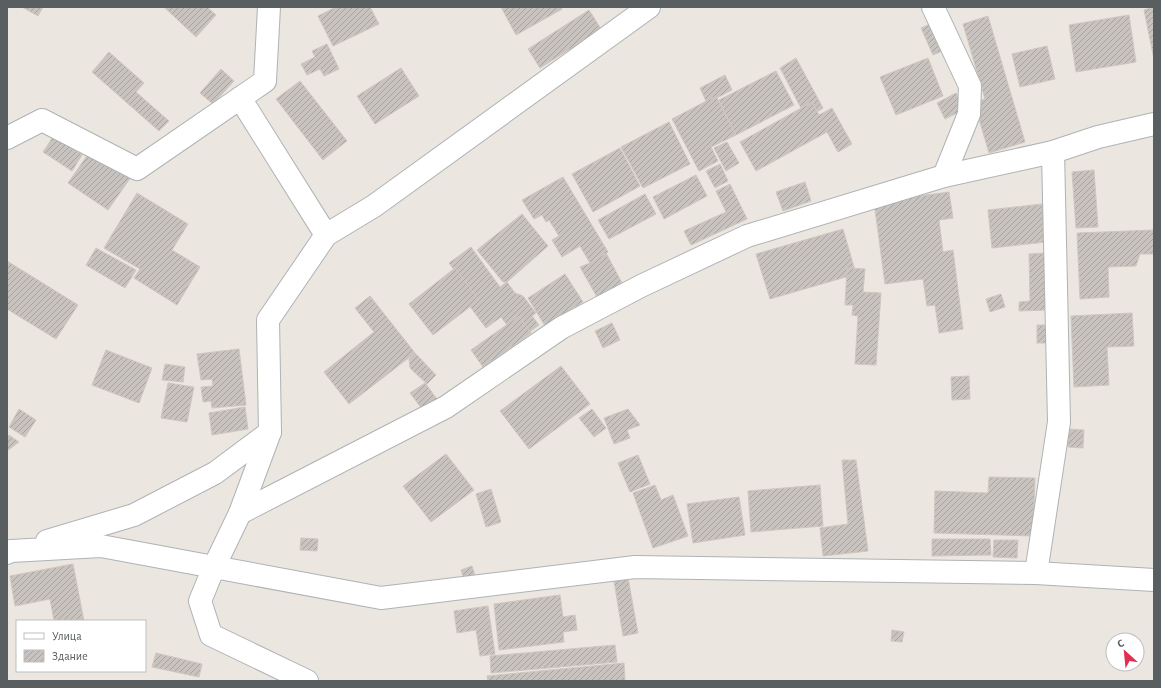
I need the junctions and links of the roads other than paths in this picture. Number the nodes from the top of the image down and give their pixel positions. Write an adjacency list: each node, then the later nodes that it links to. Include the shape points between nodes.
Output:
1 (269, 7): 4 (street, via 265,81)
2 (649, 7): 9 (street, via 374,206)
3 (933, 7): 8 (street, via 970,86 969,114)
4 (240, 98): 6 (street, via 137,169 42,120); 9 (street)
5 (1154, 124): 7 (street, via 1098,137)
6 (7, 138)
7 (1053, 152): 8 (street); 14 (street, via 1059,422)
8 (944, 176): 11 (street, via 747,236 641,286 561,328 446,407)
9 (326, 235): 10 (street, via 268,320)
10 (270, 432): 11 (street); 12 (street, via 215,473 134,515)
11 (240, 514): 13 (street)
12 (9, 552): 13 (street, via 101,546)
13 (214, 567): 14 (street, via 380,598 635,567); 16 (street, via 200,601 211,635)
14 (1036, 573): 15 (street)
15 (1154, 580)
16 (307, 681)

